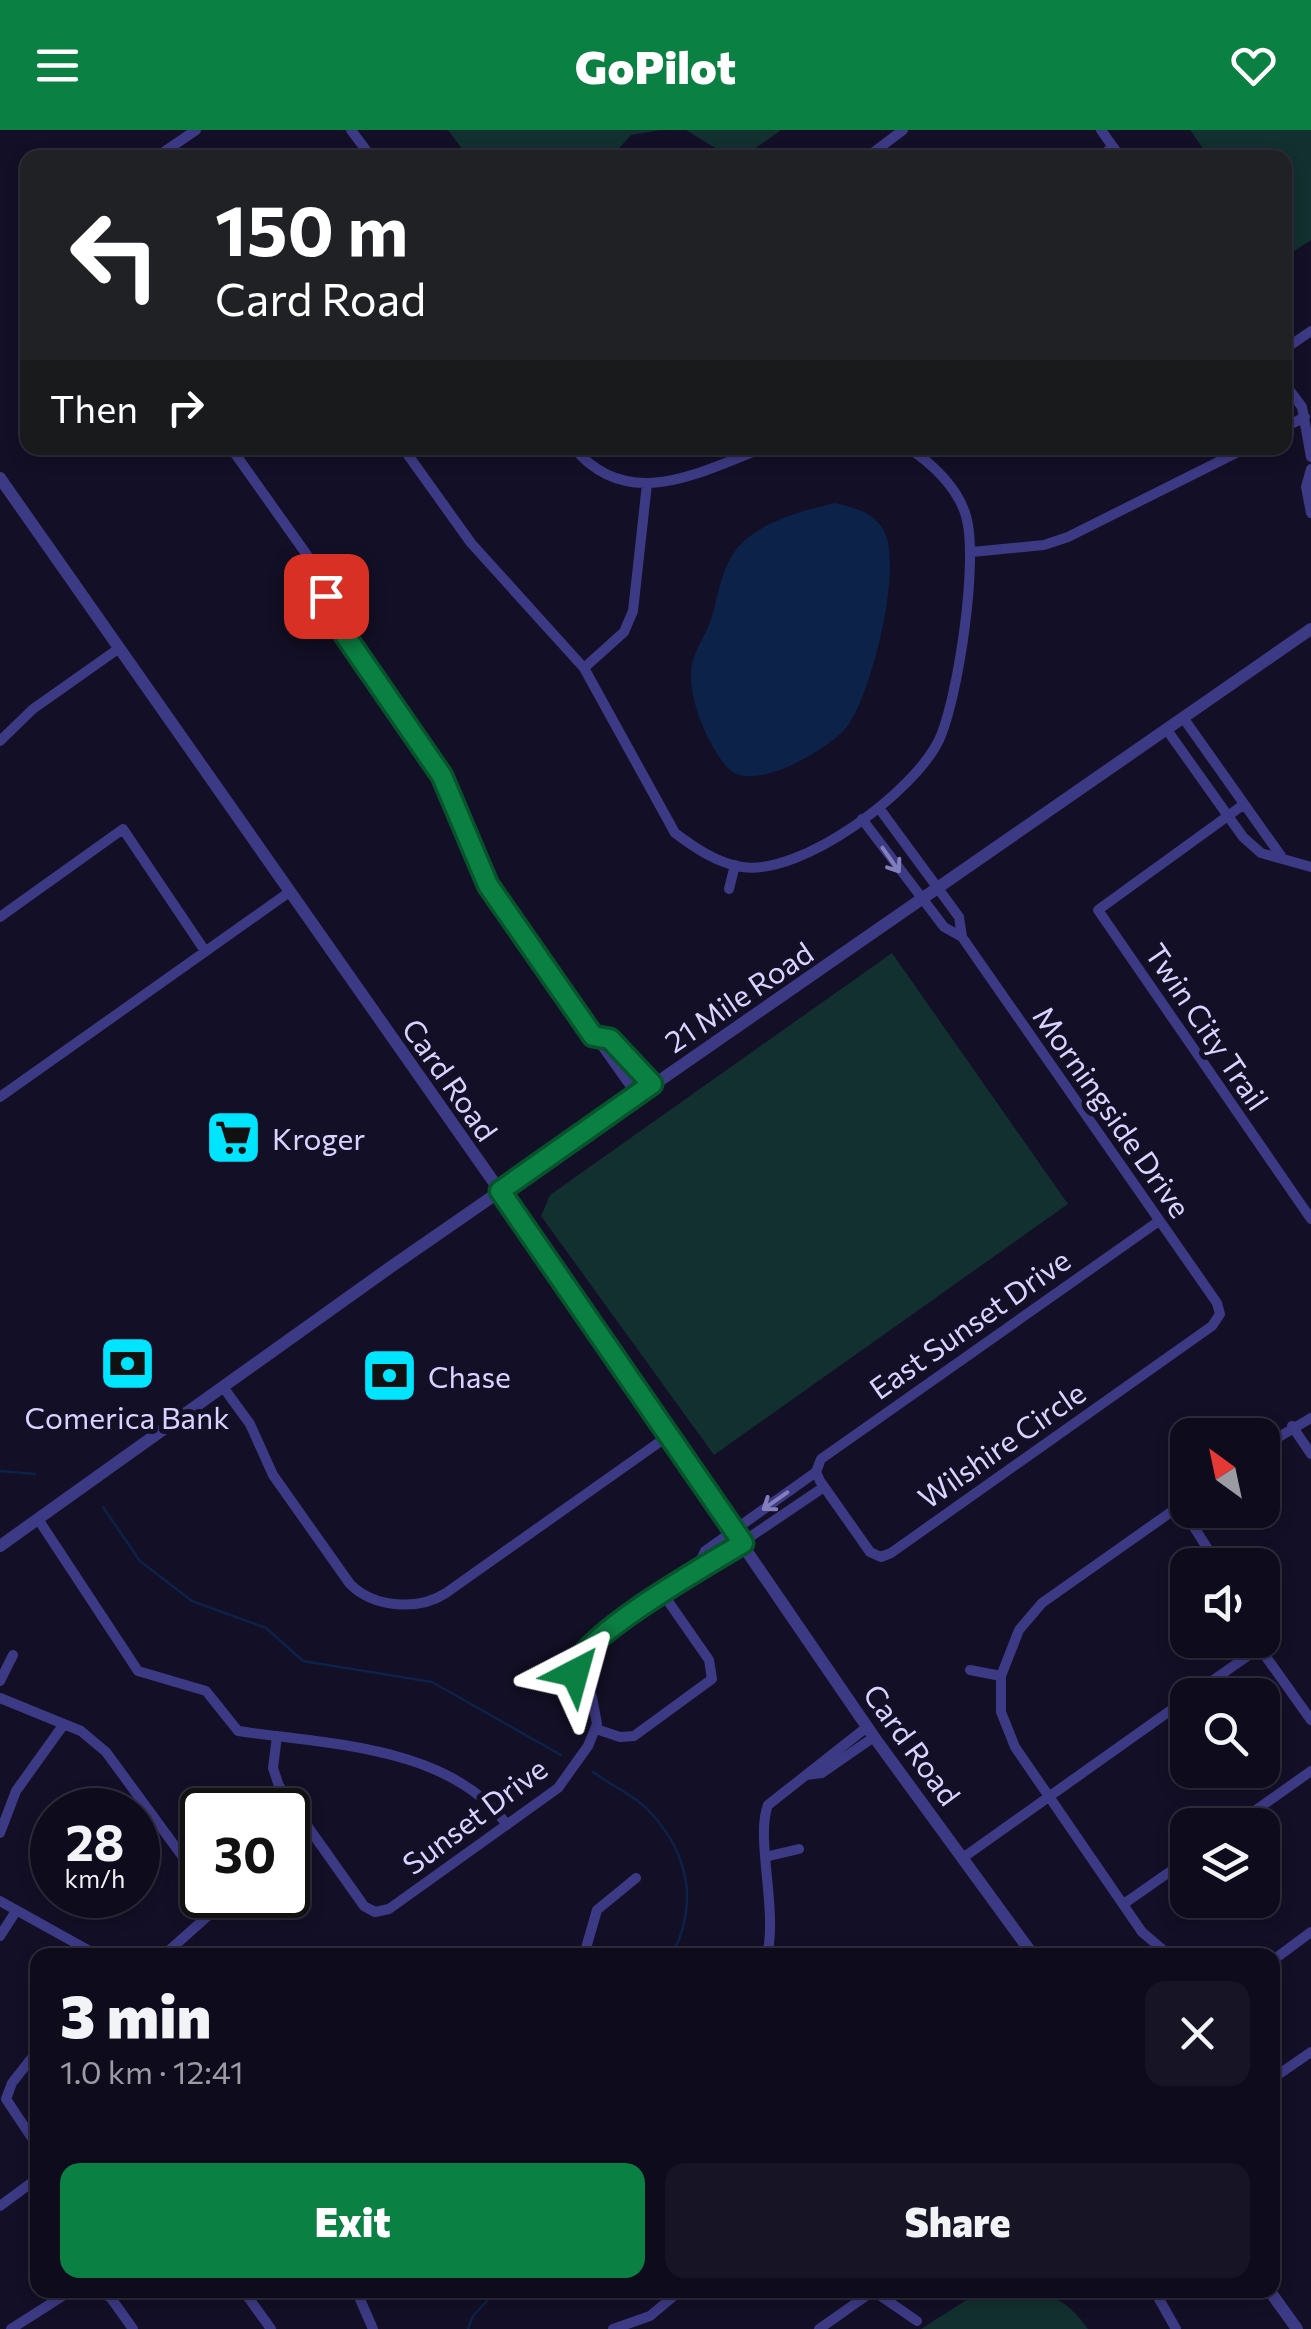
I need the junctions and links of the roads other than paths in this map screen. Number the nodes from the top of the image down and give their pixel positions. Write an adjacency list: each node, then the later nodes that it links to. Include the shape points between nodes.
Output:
1 (903, 130): 6 (street)
2 (1101, 130): 4 (street)
3 (190, 132): 5 (street)
4 (1113, 146): 7 (street); 8 (street)
5 (165, 150)
6 (877, 150)
7 (1108, 150)
8 (1116, 150)
9 (1292, 396): 10 (street)
10 (1305, 417): 11 (street); 18 (street)
11 (1292, 424)
12 (235, 455): 46 (street, via 306,555 342,631 442,776 488,885)
13 (408, 455): 26 (street, via 471,544)
14 (583, 455): 21 (street, via 602,471)
15 (744, 455): 21 (street, via 666,484)
16 (917, 455): 23 (street, via 941,475 966,513)
17 (1232, 455): 23 (street, via 1068,537)
18 (1311, 457)
19 (1311, 469): 22 (street)
20 (0, 478): 25 (street, Card Road)
21 (647, 484): 26 (street, via 634,611 624,632)
22 (1311, 513)
23 (972, 552): 33 (street, via 950,708 916,778)
24 (1311, 629): 27 (street, 21 Mile Road)
25 (118, 649): 29 (street, via 32,709); 41 (street, Card Road)
26 (584, 668): 37 (street, via 675,833)
27 (1184, 719): 28 (street, 21 Mile Road); 30 (street)
28 (1167, 730): 31 (street); 40 (street, 21 Mile Road)
29 (0, 742)
30 (1217, 767): 31 (street); 32 (street)
31 (1200, 778): 34 (street)
32 (1244, 805): 34 (street); 36 (street)
33 (879, 808): 35 (street); 40 (street, Morningside Drive)
34 (1227, 816): 36 (street, via 1261,853); 52 (street, Twin City Trail, via 1098,910)
35 (862, 819): 37 (street, via 794,857); 42 (street, Morningside Drive, one-way to 42)
36 (1281, 856): 38 (street)
37 (734, 865): 39 (street)
38 (1311, 867)
39 (730, 889)
40 (938, 890): 42 (street, 21 Mile Road); 44 (street, Morningside Drive, via 959,917)
41 (288, 893): 45 (street); 50 (street, Card Road)
42 (922, 900): 44 (street, Morningside Drive, via 948,931); 47 (street, 21 Mile Road)
43 (2, 911): 45 (street, via 123,829)
44 (962, 937): 51 (street, Morningside Drive)
45 (206, 951): 49 (street)
46 (593, 1036): 47 (street, via 610,1039); 48 (street)
47 (652, 1084): 48 (street, 21 Mile Road)
48 (637, 1095): 50 (street, 21 Mile Road)
49 (0, 1097)
50 (500, 1191): 54 (street, 21 Mile Road); 58 (street, Card Road)
51 (1158, 1220): 53 (street, Morningside Drive); 60 (street, East Sunset Drive, via 824,1456)
52 (1311, 1220)
53 (1220, 1314): 61 (street, Wilshire Circle, via 1212,1326 886,1556 870,1552)
54 (223, 1387): 58 (street, via 250,1424 273,1475 354,1588 372,1599 412,1604 446,1594); 63 (street, 21 Mile Road)
55 (1311, 1418): 56 (street)
56 (1292, 1426): 57 (street); 59 (street)
57 (1280, 1434)
58 (668, 1436): 64 (street, Card Road)
59 (1311, 1454)
60 (816, 1472): 61 (street); 64 (street, East Sunset Drive, one-way to 64)
61 (824, 1487): 65 (street)
62 (1170, 1513): 73 (street, via 1042,1603 1019,1630)
63 (38, 1519): 66 (street, 21 Mile Road); 82 (street, via 138,1671 194,1685 238,1730)
64 (734, 1530): 65 (street, Card Road); 67 (street)
65 (743, 1543): 67 (street); 81 (street, Card Road)
66 (0, 1546)
67 (698, 1566): 68 (street)
68 (661, 1592): 80 (street, via 574,1665 592,1696); 80 (street, via 709,1660 712,1679 634,1736)
69 (13, 1655): 75 (street)
70 (1239, 1658): 74 (street)
71 (1267, 1658): 78 (street)
72 (970, 1670): 73 (street)
73 (1001, 1676): 85 (street, via 1008,1734)
74 (1214, 1678)
75 (0, 1680)
76 (0, 1698): 79 (street)
77 (1170, 1711): 85 (street)
78 (1311, 1720)
79 (64, 1724): 84 (street, via 106,1752); 89 (street, via 16,1791)
80 (596, 1729): 87 (street, Sunset Drive, via 566,1780)
81 (871, 1732): 92 (street, via 768,1805); 93 (street, Card Road)
82 (276, 1736): 87 (street, via 425,1766 489,1800); 87 (street, Sunset Drive, via 279,1786 370,1910 389,1909)
83 (1311, 1771): 86 (street)
84 (132, 1788)
85 (1050, 1795): 93 (street); 97 (street)
86 (1259, 1808)
87 (507, 1825)
88 (160, 1826): 91 (street)
89 (0, 1833)
90 (800, 1849): 92 (street)
91 (180, 1853)
92 (768, 1856): 105 (street)
93 (964, 1857): 106 (street, Card Road)
94 (1170, 1872): 97 (street)
95 (636, 1878): 104 (street, via 597,1910)
96 (0, 1901): 98 (street)
97 (1124, 1904): 107 (street)
98 (16, 1911): 101 (street); 102 (street)
99 (206, 1918): 103 (street)
100 (1311, 1932): 108 (street)
101 (0, 1936)
102 (84, 1948)
103 (172, 1948)
104 (586, 1948)
105 (768, 1948)
106 (1028, 1948)
107 (1161, 1948)
108 (1280, 1954)
109 (1307, 2054): 111 (street); 112 (street)
110 (30, 2060): 113 (street, via 6,2098)
111 (1311, 2068)
112 (1280, 2073)
113 (30, 2135)
114 (30, 2184): 115 (street)
115 (0, 2206)
116 (59, 2298): 127 (street)
117 (112, 2298): 128 (street)
118 (249, 2298): 129 (street)
119 (362, 2298): 130 (street)
120 (672, 2298): 126 (street)
121 (862, 2298): 132 (street)
122 (884, 2298): 125 (street)
123 (1159, 2298): 133 (street)
124 (1275, 2298): 134 (street)
125 (917, 2321)
126 (628, 2327): 131 (street)
127 (11, 2329)
128 (133, 2329)
129 (271, 2329)
130 (373, 2329)
131 (613, 2329)
132 (819, 2329)
133 (1176, 2329)
134 (1296, 2329)

